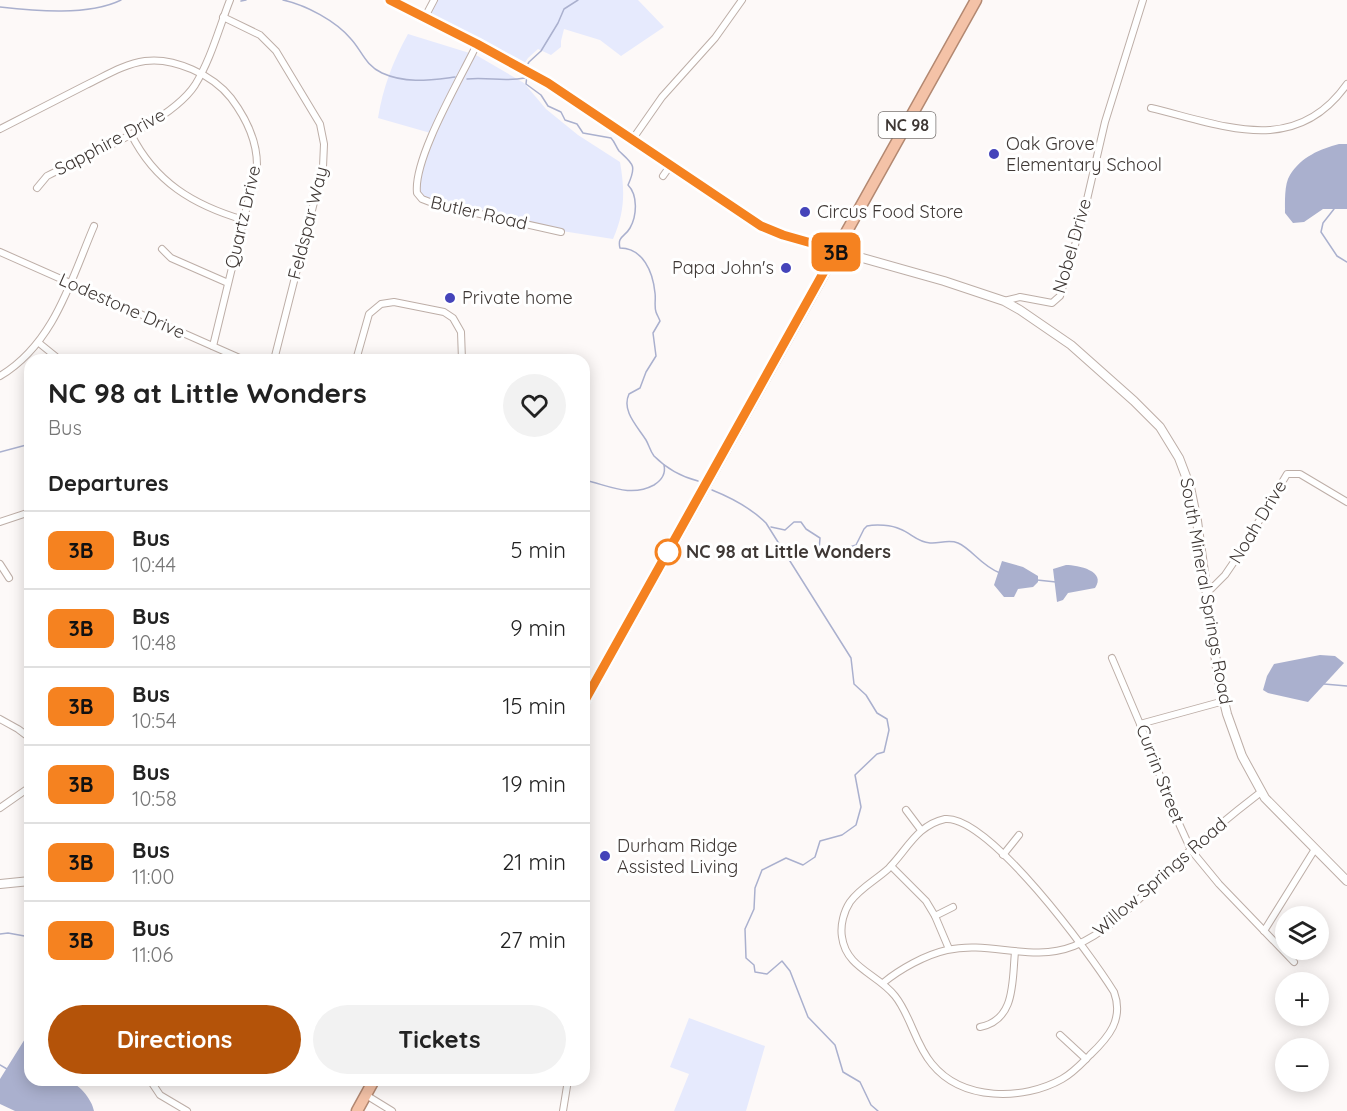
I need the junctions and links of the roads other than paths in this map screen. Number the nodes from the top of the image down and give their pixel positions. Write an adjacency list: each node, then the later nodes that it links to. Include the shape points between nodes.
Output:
1 (230, 0): 7 (street, Sapphire Drive)
2 (390, 0): 8 (street, South Mineral Springs Road)
3 (434, 0): 8 (street)
4 (742, 0): 15 (street)
5 (976, 0): 23 (highway, NC 98)
6 (1143, 0): 27 (street, Nobel Drive, via 1105,122 1060,296 1052,303 1020,297)
7 (223, 17): 10 (street, Sapphire Drive); 33 (street, Feldspar Way, via 272,45 316,116 323,135 323,167)
8 (425, 17): 9 (street, South Mineral Springs Road)
9 (477, 44): 15 (street, South Mineral Springs Road, via 532,74); 21 (street, Butler Road, via 429,141 417,193 435,204)
10 (200, 75): 13 (street, Quartz Drive, via 168,62 139,62); 14 (street, Sapphire Drive, via 174,107); 19 (street, Quartz Drive, via 229,96 255,145 256,176)
11 (1346, 88): 12 (street, via 1315,116 1274,131 1246,130)
12 (1151, 108)
13 (0, 129)
14 (131, 134): 18 (street, Sapphire Drive, via 47,176); 19 (street, via 149,165 174,188)
15 (632, 140): 16 (street, South Mineral Springs Road)
16 (670, 166): 17 (street); 23 (street, South Mineral Springs Road, via 768,229)
17 (663, 176)
18 (37, 188)
19 (244, 220): 25 (street, Quartz Drive)
20 (94, 226): 26 (street)
21 (561, 232)
22 (162, 249): 25 (street, via 171,258)
23 (836, 250): 27 (street, South Mineral Springs Road); 45 (highway, NC 98)
24 (0, 252): 26 (street, Lodestone Drive)
25 (228, 283): 29 (street, Quartz Drive)
26 (69, 284): 28 (street); 29 (street, Lodestone Drive)
27 (1004, 301): 43 (street, South Mineral Springs Road, via 1094,364 1149,414 1170,441 1190,487)
28 (39, 343): 30 (street); 31 (street)
29 (213, 346): 32 (street, Lodestone Drive)
30 (28, 354)
31 (53, 354)
32 (231, 354)
33 (276, 354)
34 (358, 354): 35 (street, via 369,314 381,304 394,302 444,312 453,318 461,332)
35 (462, 354)
36 (24, 358): 37 (street)
37 (0, 376)
38 (1347, 502): 43 (street, Noah Drive, via 1300,474 1287,474 1240,554)
39 (24, 514): 40 (street)
40 (0, 522)
41 (0, 564): 42 (street)
42 (9, 578)
43 (1207, 593): 46 (street, South Mineral Springs Road)
44 (1112, 658): 48 (street, Currin Street)
45 (590, 691)
46 (1224, 701): 48 (street); 51 (street, South Mineral Springs Road, via 1242,756)
47 (0, 719): 49 (street)
48 (1140, 724): 57 (street, Currin Street)
49 (24, 734)
50 (24, 791): 52 (street)
51 (1261, 792): 56 (street, South Mineral Springs Road); 57 (street, Willow Springs Road)
52 (0, 808)
53 (906, 810): 54 (street)
54 (921, 830): 58 (street, via 941,820 958,820 980,832); 59 (street)
55 (1019, 835): 58 (street)
56 (1315, 849): 60 (street, South Mineral Springs Road); 65 (street)
57 (1191, 850): 65 (street, Currin Street); 66 (street, Willow Springs Road, via 1110,924)
58 (1003, 855): 66 (street, via 1056,911)
59 (891, 866): 64 (street, via 919,891); 70 (street, via 853,899 842,927 842,940 855,964)
60 (1347, 880)
61 (24, 882): 62 (street)
62 (0, 884)
63 (953, 907): 64 (street)
64 (935, 916): 67 (street)
65 (1264, 931): 69 (street, Currin Street)
66 (1080, 943): 68 (street, Willow Springs Road, via 1049,952); 73 (street, via 1104,975 1118,1006 1110,1032)
67 (949, 949): 68 (street, Willow Springs Road); 70 (street, Willow Springs Road, via 915,963)
68 (1015, 952): 71 (street, via 1008,1006 996,1021)
69 (1294, 962)
70 (883, 984): 73 (street, via 905,1011 930,1062 963,1087 994,1094 1028,1090 1059,1080)
71 (980, 1027)
72 (1060, 1035): 73 (street)
73 (1086, 1059)
74 (154, 1086): 78 (street, via 160,1095)
75 (371, 1086): 77 (highway)
76 (567, 1086): 81 (street)
77 (366, 1095): 79 (highway); 80 (street)
78 (187, 1111)
79 (357, 1111)
80 (392, 1111)
81 (563, 1111)

